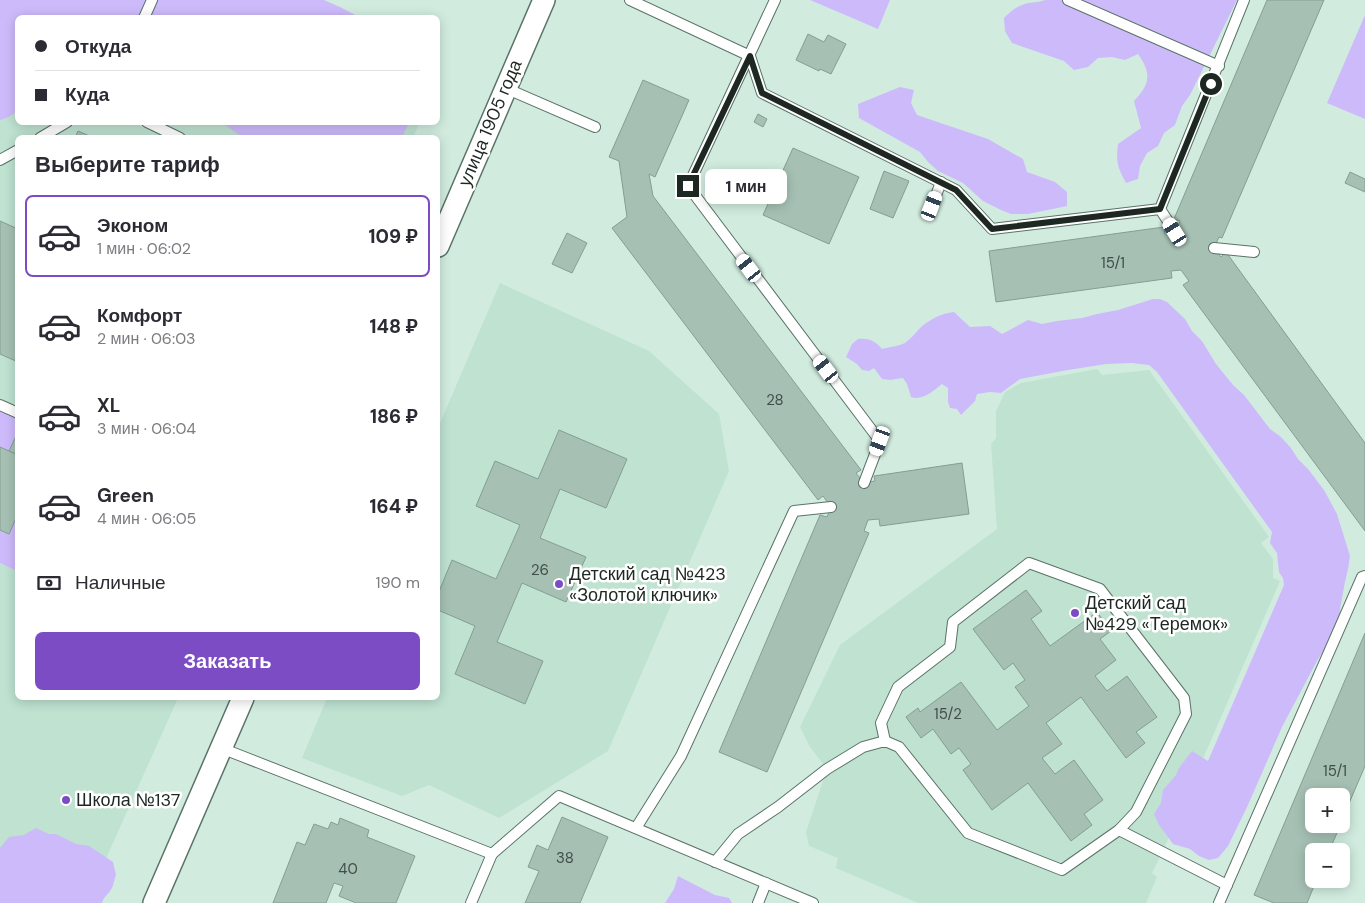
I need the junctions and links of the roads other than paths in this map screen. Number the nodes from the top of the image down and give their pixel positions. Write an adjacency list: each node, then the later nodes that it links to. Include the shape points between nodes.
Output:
1 (152, 0): 7 (lane)
2 (544, 0): 10 (street, улица 1905 года)
3 (630, 0): 8 (lane)
4 (775, 0): 8 (lane)
5 (1068, 0): 9 (lane)
6 (1244, 0): 9 (lane)
7 (145, 15)
8 (750, 56): 18 (lane, via 762,93); 27 (lane, via 688,186 880,441)
9 (1219, 66): 20 (lane)
10 (505, 88): 13 (lane); 22 (street, улица 1905 года)
11 (62, 125): 14 (lane)
12 (153, 125): 15 (lane)
13 (595, 127)
14 (45, 135)
15 (174, 135)
16 (15, 152): 17 (lane)
17 (0, 160)
18 (941, 182): 19 (lane); 20 (lane, via 956,190 992,229)
19 (932, 206)
20 (1160, 209): 21 (lane)
21 (1175, 232)
22 (440, 241)
23 (1214, 248): 24 (lane)
24 (1254, 252)
25 (0, 405): 26 (lane)
26 (15, 412)
27 (864, 483)
28 (831, 507): 33 (lane, via 794,511 681,756)
29 (1365, 576): 38 (lane)
30 (242, 700): 32 (street)
31 (885, 741): 34 (lane, via 899,747 968,833 1062,870); 34 (lane, via 881,723 898,687 950,647 953,622 1030,563 1100,588 1184,698 1186,714 1136,812); 36 (lane, via 863,747 827,769 738,834)
32 (221, 748): 35 (lane); 39 (street)
33 (636, 828): 35 (lane, via 559,796); 36 (lane)
34 (1119, 830): 38 (lane)
35 (492, 854): 40 (lane)
36 (715, 862): 37 (lane)
37 (766, 883): 41 (lane); 42 (lane)
38 (1227, 885): 43 (lane)
39 (154, 903)
40 (471, 903)
41 (758, 903)
42 (813, 903)
43 (1219, 903)

